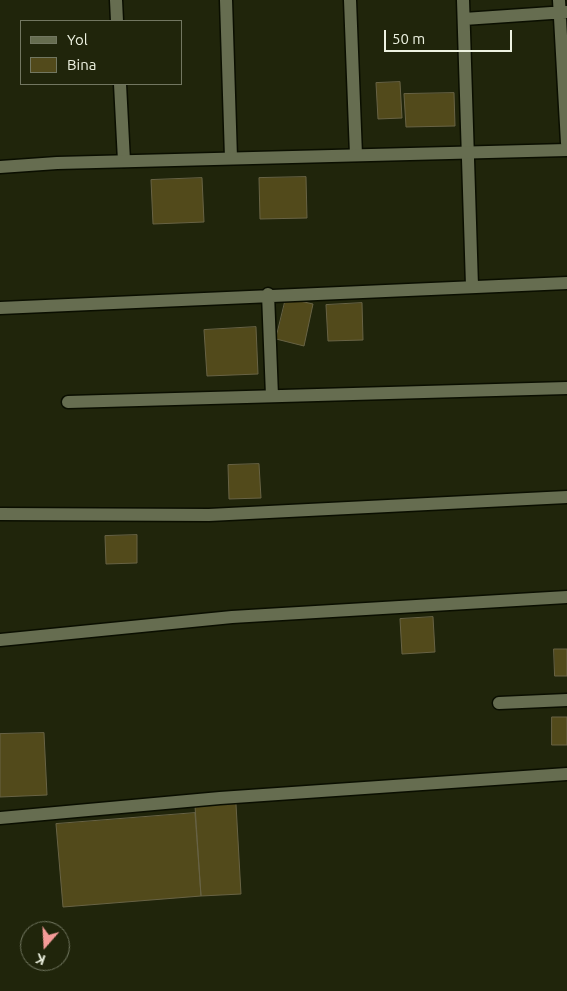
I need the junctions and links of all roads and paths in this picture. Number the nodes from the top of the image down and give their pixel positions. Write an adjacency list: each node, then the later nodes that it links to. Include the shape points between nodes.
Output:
1 (116, 0): 7 (street)
2 (226, 0): 13 (street)
3 (350, 0): 12 (street)
4 (463, 0): 6 (street)
5 (562, 8): 6 (street); 9 (street)
6 (464, 19): 11 (street)
7 (117, 20)
8 (120, 85): 14 (street)
9 (567, 143)
10 (567, 150): 11 (street)
11 (468, 152): 12 (street); 17 (street)
12 (356, 155): 13 (street)
13 (231, 158): 14 (street)
14 (124, 161): 15 (street)
15 (0, 167)
16 (567, 283): 17 (street)
17 (472, 286): 18 (street)
18 (268, 294): 19 (street); 21 (street)
19 (0, 308)
20 (567, 388): 21 (street)
21 (272, 396): 22 (street)
22 (68, 402)
23 (567, 497): 24 (street, via 210,515)
24 (0, 514)
25 (567, 597): 26 (street, via 232,618)
26 (0, 640)
27 (567, 700): 28 (street)
28 (499, 702)
29 (567, 774): 30 (street, via 220,798)
30 (0, 818)

